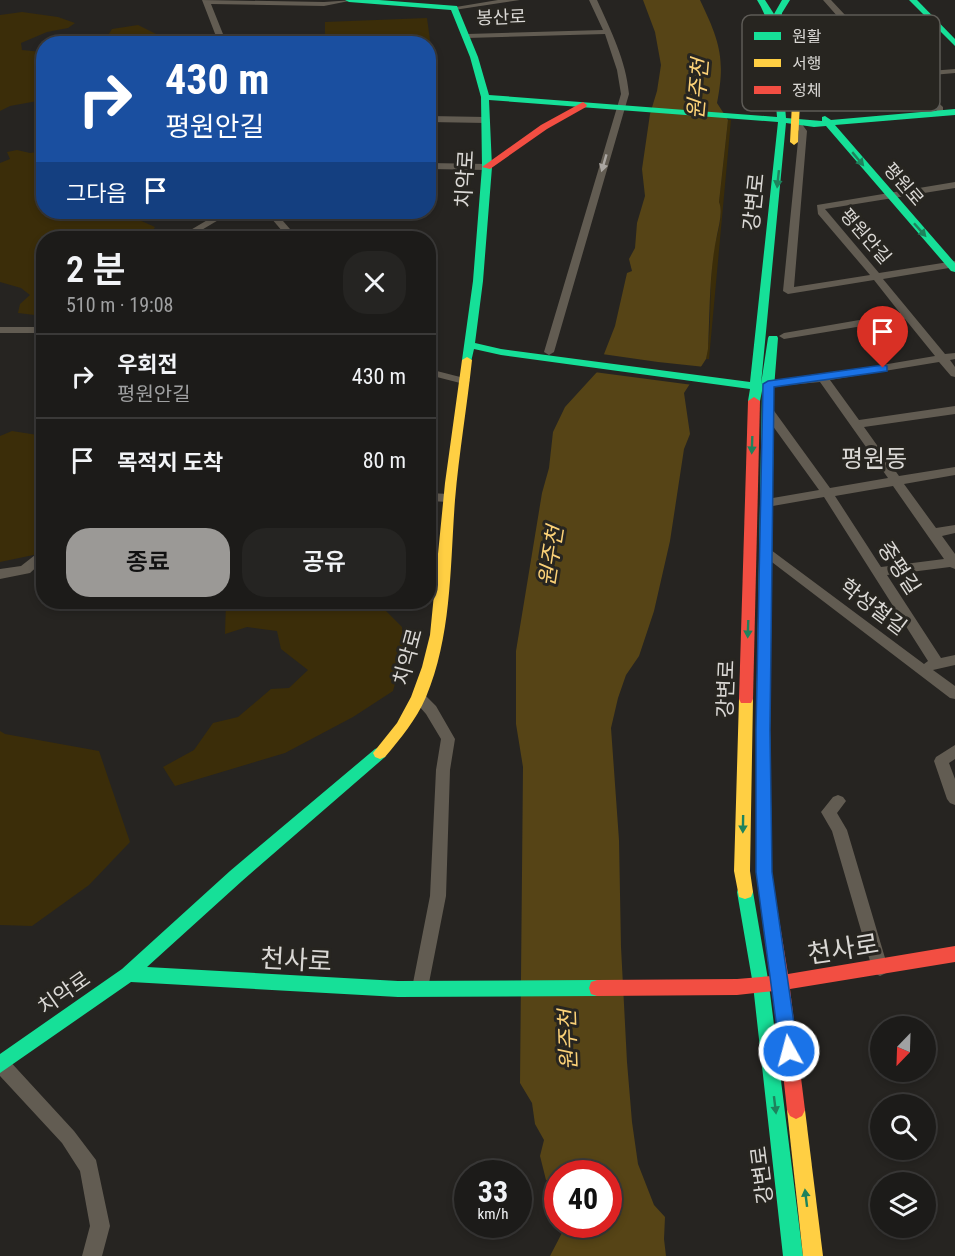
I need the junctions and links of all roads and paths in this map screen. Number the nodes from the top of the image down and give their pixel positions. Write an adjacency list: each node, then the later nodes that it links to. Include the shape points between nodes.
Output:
1 (350, 0): 10 (street, via 324,4); 11 (street, 봉산로)
2 (516, 0): 11 (street, 봉산로)
3 (593, 0): 18 (street)
4 (761, 0): 13 (street)
5 (770, 0): 12 (street)
6 (786, 0): 12 (street)
7 (793, 0): 14 (street)
8 (827, 0): 15 (street)
9 (913, 0): 16 (street)
10 (206, 1): 19 (street)
11 (452, 4): 20 (street, 봉산로)
12 (778, 13)
13 (770, 15)
14 (786, 15)
15 (841, 15)
16 (927, 15)
17 (940, 28): 21 (street)
18 (608, 32): 20 (street, 봉산로); 26 (street, via 625,83)
19 (220, 36)
20 (466, 36): 24 (street, 봉산로)
21 (955, 44)
22 (955, 71): 23 (street)
23 (940, 72)
24 (485, 97): 25 (street); 34 (street, 치악로)
25 (585, 105): 26 (street); 37 (street, via 544,127)
26 (625, 108): 33 (street); 51 (street, one-way to 51)
27 (788, 111): 33 (street)
28 (792, 111): 33 (street)
29 (810, 111): 31 (street)
30 (949, 111): 31 (street); 35 (street)
31 (847, 117): 35 (street)
32 (436, 119): 34 (street)
33 (789, 119): 35 (street); 45 (street, via 802,131 788,291); 52 (street, 강변로, one-way to 52); 60 (street, 강변로)
34 (486, 120): 37 (street, 치악로)
35 (826, 121): 39 (street, 평원로, one-way to 39)
36 (436, 166): 37 (street)
37 (487, 167): 50 (street, 치악로)
38 (955, 185): 39 (street)
39 (889, 195): 44 (street, 평원로, one-way to 44); 45 (street, 평원안길, via 820,207)
40 (215, 219): 42 (street)
41 (276, 219): 43 (street)
42 (194, 231)
43 (287, 231)
44 (954, 266): 45 (street)
45 (876, 276): 46 (street, 평원안길)
46 (908, 315): 49 (street); 54 (street, 평원안길)
47 (0, 330): 48 (street)
48 (36, 330)
49 (784, 336)
50 (470, 345): 51 (street); 59 (street, 치악로)
51 (548, 355): 57 (street, via 712,377)
52 (758, 355): 57 (street); 60 (street, 강변로)
53 (955, 356): 54 (street)
54 (943, 358): 56 (street, 평원안길); 58 (street)
55 (436, 374): 59 (street)
56 (955, 374)
57 (730, 376): 60 (street); 63 (street)
58 (823, 378): 60 (street); 64 (street)
59 (464, 381): 69 (street, 치악로)
60 (763, 384): 62 (street, 강변로); 63 (street, 강변로)
61 (955, 410): 64 (street)
62 (768, 411): 67 (street, 중평길); 70 (street, 강변로)
63 (753, 416): 90 (street, 강변로, one-way to 90, via 742,871)
64 (857, 424): 66 (street)
65 (955, 471): 66 (street)
66 (895, 482): 67 (street); 72 (street)
67 (827, 493): 70 (street); 76 (street, 중평길)
68 (436, 497): 69 (street)
69 (449, 498): 82 (street, 치악로, via 436,647)
70 (767, 503): 73 (street, 강변로)
71 (955, 529): 72 (street)
72 (934, 532): 75 (street)
73 (766, 553): 80 (street, 학성철길); 89 (street, 강변로, via 764,872)
74 (36, 559): 77 (street, via 24,570)
75 (954, 563): 76 (street)
76 (878, 572): 79 (street, 중평길)
77 (0, 574)
78 (955, 660): 79 (street)
79 (937, 664): 80 (street)
80 (919, 668): 81 (street, 학성철길)
81 (955, 694)
82 (419, 698): 88 (street, 치악로, via 391,742 359,773 236,876); 91 (street, via 448,739 443,770 438,896)
83 (955, 751): 84 (street, via 941,761)
84 (955, 799)
85 (838, 801): 87 (street, via 829,812 839,830)
86 (955, 954): 87 (street, 천사로)
87 (880, 968): 89 (street, 천사로)
88 (128, 974): 91 (street, 천사로); 92 (street, 치악로)
89 (781, 983): 90 (street, 천사로); 95 (street, 강변로, one-way to 89)
90 (761, 985): 91 (street, 천사로); 94 (street, 강변로, one-way to 94)
91 (420, 988)
92 (0, 1064): 93 (street, via 68,1137 89,1167 100,1226)
93 (93, 1256)
94 (793, 1256)
95 (813, 1256)

